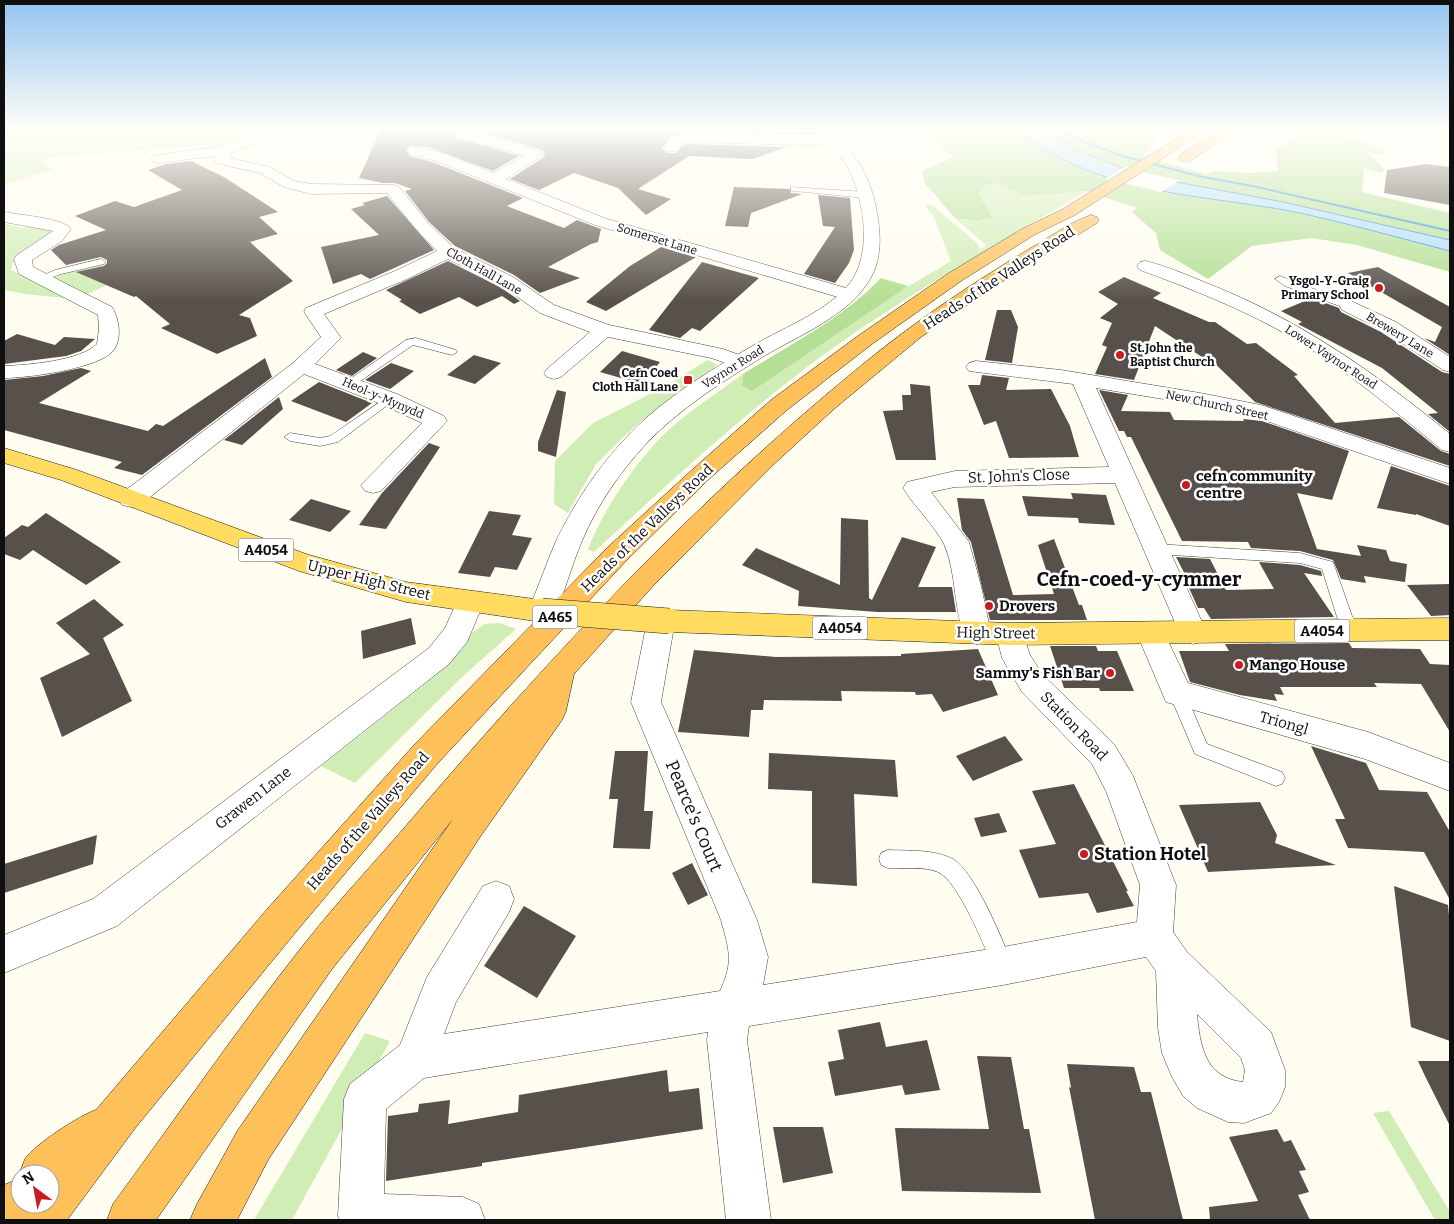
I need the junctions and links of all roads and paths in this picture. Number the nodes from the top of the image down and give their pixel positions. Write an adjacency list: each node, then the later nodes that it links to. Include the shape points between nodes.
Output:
1 (308, 188): 2 (street, Cloth Hall Lane)
2 (386, 188)
3 (390, 188): 11 (street, Cloth Hall Lane)
4 (517, 188): 16 (street, Somerset Lane, via 601,222)
5 (863, 188): 8 (street, Vaynor Road)
6 (1125, 188): 9 (highway, Heads of the Valleys Road / A465)
7 (794, 189): 8 (lane)
8 (866, 195): 16 (street, Vaynor Road, via 872,246 861,279)
9 (1086, 215): 46 (highway, Heads of the Valleys Road / A465, via 893,349 835,398 654,567); 56 (highway, Heads of the Valleys Road / A465, via 1028,232 955,277 779,405 694,481 610,561 426,754)
10 (4, 217): 14 (street, via 63,229 62,233 23,259 25,270)
11 (448, 252): 18 (street, Cloth Hall Lane, via 508,281 548,309); 22 (street, via 313,312 328,329 331,338)
12 (101, 262): 14 (lane)
13 (1146, 266): 30 (street, Lower Vaynor Road, via 1234,300 1298,334 1385,392)
14 (42, 278): 24 (street, via 105,310 109,320 107,344 97,353 70,362)
15 (1280, 279): 17 (lane)
16 (847, 294): 20 (street, Vaynor Road, via 821,314)
17 (1349, 306): 21 (street, Brewery Lane, via 1389,326)
18 (604, 330): 20 (street, Cloth Hall Lane); 25 (street)
19 (452, 352): 27 (lane, via 410,342)
20 (741, 362): 38 (street, Vaynor Road, via 665,414 618,462 570,539)
21 (1450, 366)
22 (300, 367): 27 (street, Heol-y-Mynydd); 35 (street)
23 (976, 367): 26 (street, New Church Street)
24 (4, 372)
25 (554, 373)
26 (1082, 380): 32 (street); 33 (street, New Church Street, via 1261,412)
27 (349, 384): 28 (street, Heol-y-Mynydd)
28 (389, 399): 29 (lane, via 334,439 320,442); 34 (street, Heol-y-Mynydd, via 436,421)
29 (290, 437)
30 (1450, 445)
31 (4, 455): 35 (main road, Upper High Street / A4054)
32 (1123, 475): 36 (street); 42 (street, St. John's Close, via 985,477 955,479 915,488 956,542)
33 (1450, 476)
34 (373, 485)
35 (131, 499): 37 (main road, Upper High Street / A4054, via 299,562 406,592)
36 (1156, 550): 41 (lane, via 1300,558 1328,566 1345,617); 43 (street)
37 (470, 602): 38 (main road, Upper High Street / A4054); 52 (street, Grawen Lane, via 457,634 439,656 104,913)
38 (541, 608): 39 (main road, High Street / A4054, bridge)
39 (663, 625): 42 (main road, High Street / A4054); 54 (street, Pearce's Court, via 646,702 739,920 749,957 746,979)
40 (1450, 629): 41 (main road, High Street / A4054)
41 (1353, 630): 43 (main road, High Street / A4054)
42 (977, 633): 44 (main road, High Street / A4054)
43 (1193, 633): 45 (main road, High Street / A4054)
44 (1010, 634): 45 (main road, High Street / A4054); 53 (street, Station Road, via 1016,658 1032,683 1103,754 1121,786 1158,885 1164,951)
45 (1150, 634): 47 (street)
46 (560, 668): 59 (highway, Heads of the Valleys Road / A465, via 473,768 307,972); 60 (highway, via 551,711 468,826 254,1145)
47 (1177, 692): 48 (street, Triongl, via 1368,746); 49 (lane, via 1201,750)
48 (1450, 777)
49 (1276, 778)
50 (888, 859): 53 (lane, via 946,866 961,880)
51 (496, 900): 55 (street, via 441,991)
52 (4, 954)
53 (1003, 966): 54 (street)
54 (732, 1009): 55 (street); 62 (street, Pearce's Court, via 727,1040)
55 (415, 1059): 61 (street, via 365,1098 361,1216)
56 (121, 1112): 57 (highway); 58 (highway, Heads of the Valleys Road / A465)
57 (51, 1164)
58 (39, 1220)
59 (130, 1220)
60 (213, 1220)
61 (463, 1220)
62 (749, 1220)

